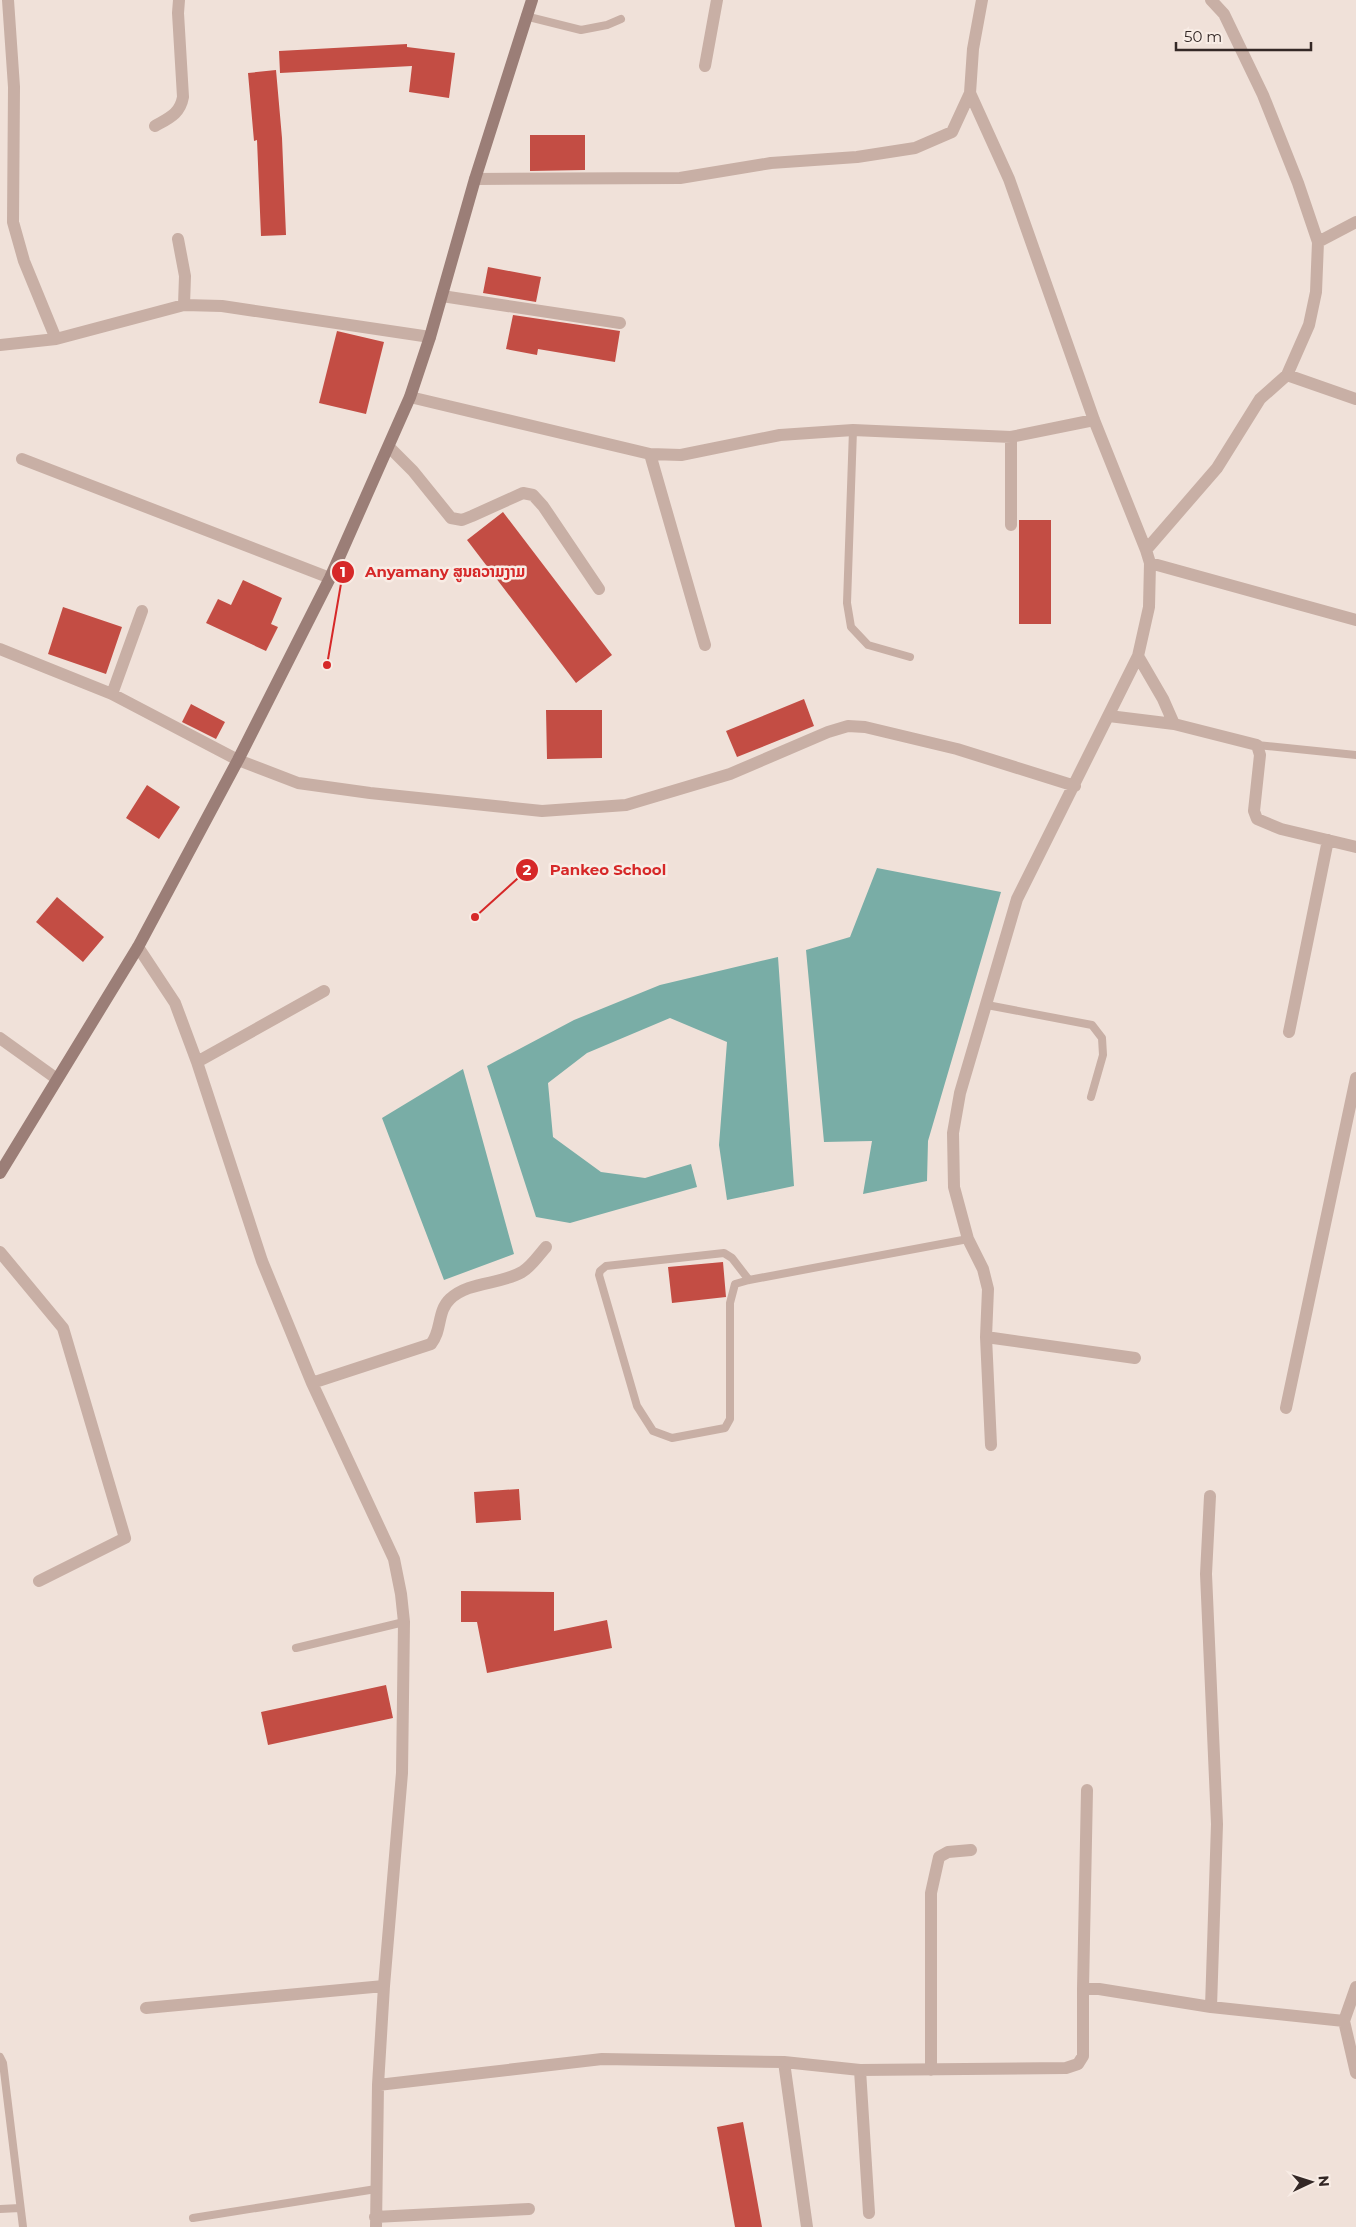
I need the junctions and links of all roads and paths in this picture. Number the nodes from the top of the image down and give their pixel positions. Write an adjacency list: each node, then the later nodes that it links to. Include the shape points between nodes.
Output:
1 (8, 0): 20 (street, via 14,87 13,222 24,261)
2 (179, 0): 11 (street, via 183,97 176,114)
3 (532, 0): 7 (main road)
4 (717, 0): 9 (street)
5 (982, 0): 10 (street, via 973,49)
6 (1211, 0): 15 (street, via 1224,14 1263,95)
7 (525, 16): 8 (lane, via 580,30); 12 (main road)
8 (621, 19)
9 (705, 66)
10 (970, 93): 12 (street, via 952,132 915,148 857,157 771,163 680,178); 25 (street, via 1009,179)
11 (155, 126)
12 (474, 178): 16 (main road)
13 (1356, 222): 15 (street)
14 (178, 239): 17 (street, via 185,276)
15 (1318, 242): 22 (street, via 1316,292 1308,324)
16 (442, 296): 18 (street); 19 (main road)
17 (184, 305): 19 (street, via 222,306); 20 (street)
18 (620, 323)
19 (430, 337): 23 (main road)
20 (56, 339): 21 (street)
21 (0, 345)
22 (1287, 375): 24 (street); 32 (street, via 1260,399 1217,468)
23 (410, 397): 28 (main road); 29 (street)
24 (1356, 399)
25 (1094, 420): 27 (street); 32 (street)
26 (853, 430): 27 (street); 29 (street, via 780,435 681,454); 41 (lane, via 847,602 851,627 868,645)
27 (1011, 437): 31 (street)
28 (389, 447): 34 (main road); 35 (street, via 451,518 462,520 523,493 533,495)
29 (650, 454): 38 (street)
30 (22, 459): 34 (street)
31 (1011, 525)
32 (1146, 550): 33 (street)
33 (1150, 563): 37 (street); 40 (street, via 1149,607)
34 (330, 578): 47 (main road)
35 (599, 589)
36 (142, 611): 42 (street)
37 (1356, 620)
38 (705, 644)
39 (0, 648): 42 (street)
40 (1138, 656): 43 (street); 44 (street)
41 (910, 658)
42 (112, 694): 47 (street)
43 (1109, 716): 44 (street); 48 (street)
44 (1174, 724): 45 (street)
45 (1257, 745): 46 (lane); 49 (street, via 1260,755 1254,811 1257,819 1281,829)
46 (1356, 755)
47 (238, 760): 48 (street, via 298,783 449,803 542,811 626,805 730,774 848,726 957,749); 51 (main road)
48 (1075, 786): 53 (street, via 1017,898)
49 (1328, 840): 50 (street); 54 (street)
50 (1356, 847)
51 (138, 946): 56 (street, via 175,1003); 58 (main road)
52 (324, 991): 56 (street)
53 (987, 1005): 59 (lane, via 1092,1025 1102,1038 1103,1055); 61 (street, via 960,1093 953,1133 954,1187)
54 (1289, 1032)
55 (0, 1038): 58 (street)
56 (198, 1062): 67 (street, via 262,1261)
57 (1356, 1078): 68 (street)
58 (56, 1079): 60 (main road)
59 (1091, 1096)
60 (0, 1173)
61 (968, 1239): 64 (lane); 65 (street, via 983,1269 988,1289)
62 (546, 1247): 67 (street, via 522,1272 461,1291 449,1300 442,1312 436,1339 431,1344)
63 (0, 1252): 71 (street, via 63,1328 125,1538)
64 (749, 1280): 64 (lane, via 724,1253 606,1266 600,1271 637,1406 653,1431 672,1438 725,1428 730,1419 730,1303 735,1284)
65 (986, 1338): 66 (street); 69 (street)
66 (1135, 1358)
67 (312, 1383): 72 (street, via 394,1559)
68 (1286, 1408)
69 (991, 1445)
70 (1210, 1496): 79 (street, via 1206,1574 1217,1824)
71 (39, 1581)
72 (404, 1622): 73 (lane); 76 (street, via 402,1773)
73 (296, 1648)
74 (1087, 1790): 78 (street)
75 (971, 1850): 85 (street, via 948,1852 939,1857 933,1878)
76 (384, 1986): 80 (street); 87 (street)
77 (1356, 1987): 81 (street)
78 (1083, 1989): 79 (street, via 1099,1988); 85 (street, via 1083,2056 1078,2064 1066,2068)
79 (1211, 2007): 81 (street)
80 (146, 2008)
81 (1344, 2021): 86 (street)
82 (0, 2057): 89 (lane)
83 (784, 2062): 84 (street); 87 (street, via 602,2059); 96 (street)
84 (860, 2070): 85 (street); 92 (street)
85 (931, 2070)
86 (1356, 2073)
87 (378, 2085): 88 (street)
88 (376, 2189): 93 (lane); 94 (street)
89 (20, 2208): 91 (lane); 95 (lane)
90 (529, 2209): 94 (street)
91 (0, 2210)
92 (869, 2213)
93 (193, 2218)
94 (376, 2222)
95 (23, 2227)
96 (807, 2227)

